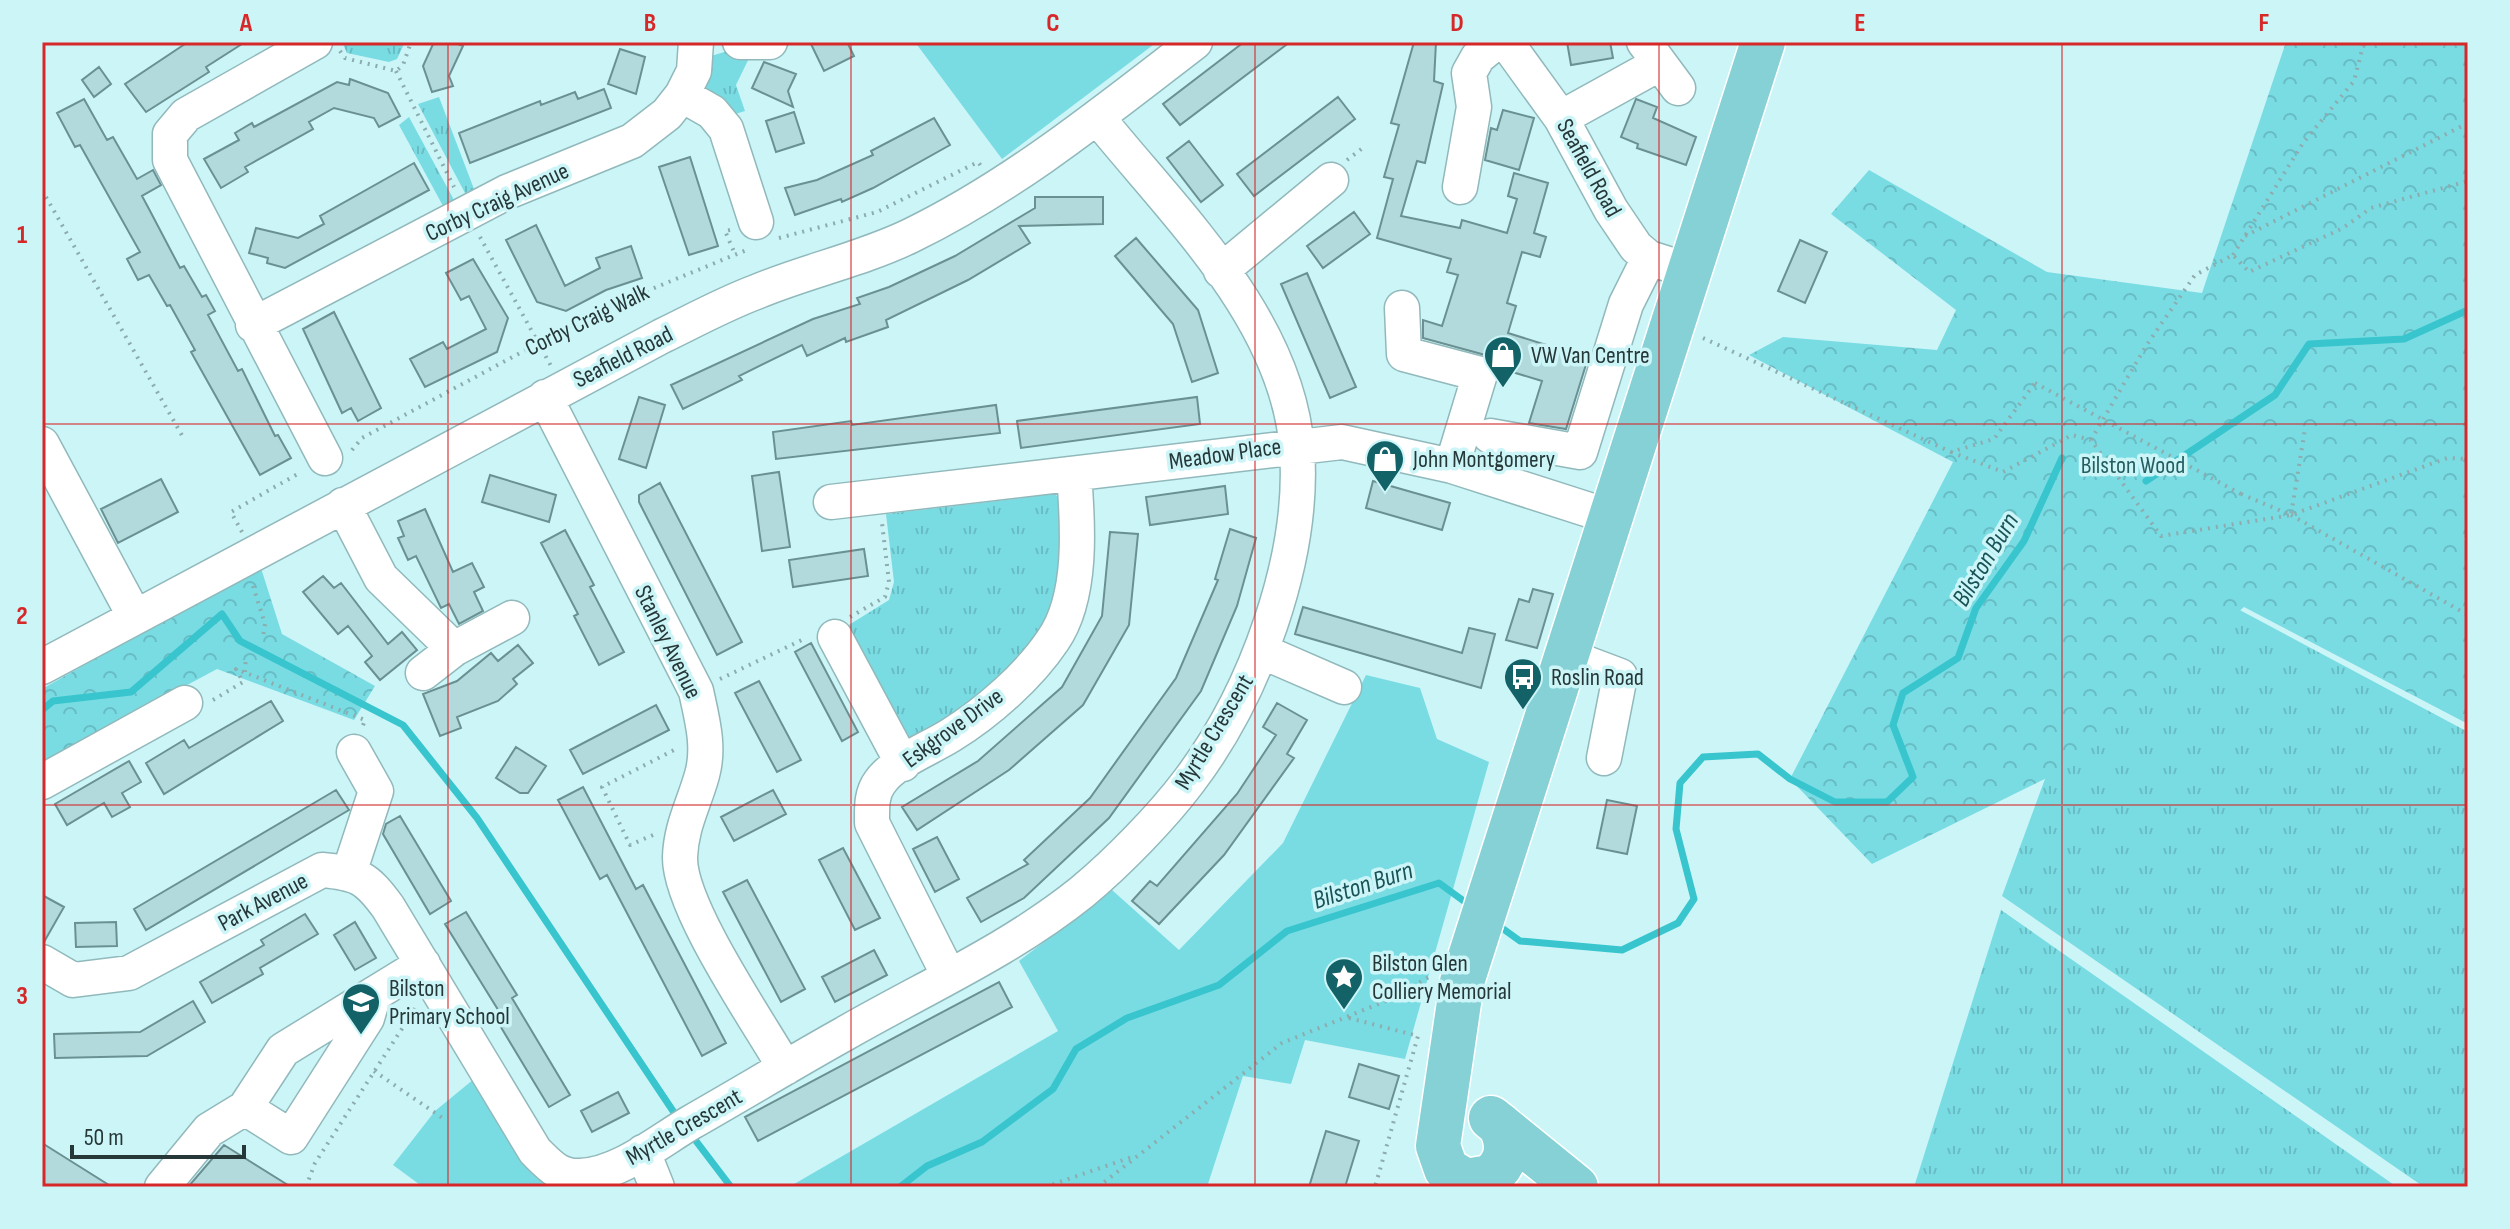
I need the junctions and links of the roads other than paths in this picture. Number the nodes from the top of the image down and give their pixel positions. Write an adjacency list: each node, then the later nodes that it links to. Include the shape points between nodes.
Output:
1 (315, 42): 19 (street, via 186,115 170,134 170,160)
2 (740, 42): 3 (street)
3 (770, 42)
4 (1195, 42): 11 (street, Seafield Road)
5 (1496, 42): 14 (street, via 1469,73 1474,107)
6 (1506, 42): 12 (street, Seafield Road)
7 (1763, 42): 16 (main road)
8 (701, 43): 10 (street, Corby Craig Avenue)
9 (1660, 65): 12 (street)
10 (682, 95): 15 (street, via 712,112 726,129); 19 (street, Corby Craig Avenue, via 632,141 507,192)
11 (1097, 117): 17 (street, Myrtle Crescent); 20 (street, Seafield Road, via 995,188 911,236 756,292)
12 (1561, 118): 16 (street, Seafield Road, via 1636,247)
13 (1331, 180): 17 (street)
14 (1460, 187)
15 (765, 235)
16 (1669, 264): 21 (street, via 1626,304 1580,452); 29 (main road, via 1672,324)
17 (1221, 271): 23 (street, Myrtle Crescent, via 1261,326 1284,383)
18 (1402, 308): 25 (street, via 1404,354 1480,374)
19 (253, 325): 24 (street)
20 (545, 397): 28 (street, Seafield Road); 50 (street, Stanley Avenue, via 696,691 705,735 702,774 683,823 680,861 690,904)
21 (1490, 436)
22 (42, 444): 30 (street)
23 (1297, 445): 25 (street, Meadow Place, via 1342,442); 26 (street, Meadow Place); 34 (street, Myrtle Crescent, via 1299,495)
24 (328, 461)
25 (1452, 466): 29 (street, Meadow Place)
26 (1074, 474): 27 (street, Meadow Place); 42 (street, Eskgrove Drive, via 1079,526 1075,581 1055,639 1016,683 955,733)
27 (831, 503)
28 (343, 505): 30 (street, Seafield Road); 33 (street, via 381,578)
29 (1611, 517): 35 (main road)
30 (135, 617): 36 (street, Seafield Road)
31 (512, 618): 33 (street)
32 (835, 637): 42 (street)
33 (454, 649): 37 (street)
34 (1261, 651): 38 (street); 47 (street, Myrtle Crescent, via 1190,781 1145,829 1084,890 1009,944)
35 (1567, 656): 41 (street, via 1620,676); 49 (main road, via 1455,1012)
36 (42, 667)
37 (423, 673)
38 (1344, 687)
39 (185, 703): 43 (street)
40 (354, 752): 44 (street, via 376,791)
41 (1604, 758)
42 (903, 764): 47 (street, Eskgrove Drive, via 881,781 872,800 872,823)
43 (42, 782)
44 (349, 873): 45 (street, Park Avenue, via 322,870 129,973 73,980); 46 (street, via 371,883)
45 (42, 962)
46 (430, 976): 48 (street); 55 (street, via 535,1151 555,1172)
47 (949, 976): 50 (street, Myrtle Crescent)
48 (374, 994): 51 (street, via 283,1050); 51 (street, via 367,1018 291,1137)
49 (1452, 1046): 52 (main road); 54 (main road)
50 (785, 1068): 53 (street, Myrtle Crescent)
51 (245, 1108): 57 (street, via 209,1130)
52 (1490, 1119): 54 (main road, via 1464,1113 1450,1121); 54 (main road, via 1507,1139 1506,1155); 56 (main road)
53 (643, 1152): 55 (street, Myrtle Crescent); 58 (street)
54 (1455, 1169): 56 (main road)
55 (577, 1182)
56 (1571, 1184)
57 (162, 1187)
58 (657, 1187)

